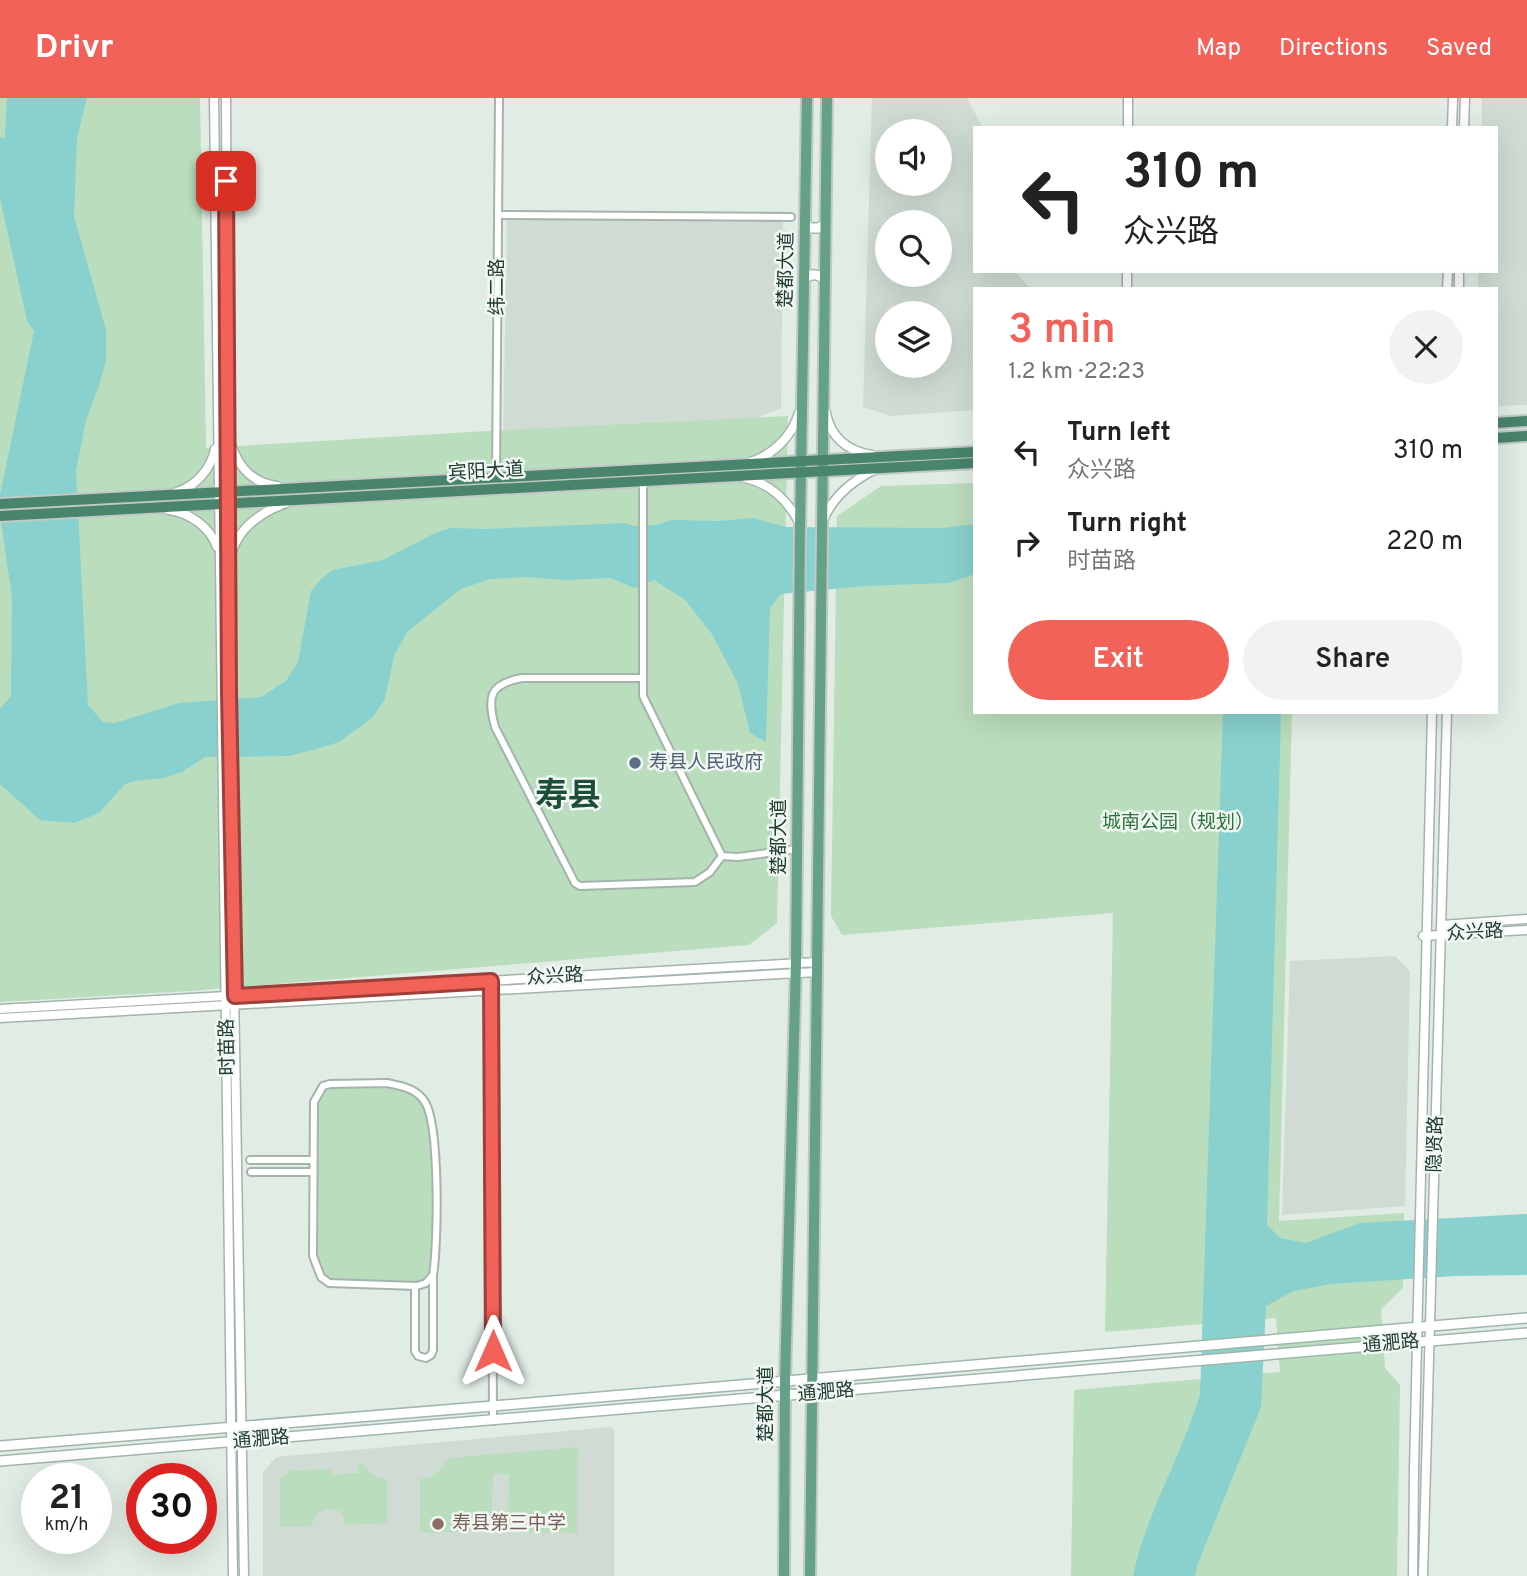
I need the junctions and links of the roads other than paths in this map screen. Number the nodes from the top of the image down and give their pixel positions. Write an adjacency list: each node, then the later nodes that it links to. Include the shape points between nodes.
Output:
1 (214, 98): 22 (street, 时苗路)
2 (226, 98): 22 (street, 时苗路)
3 (499, 98): 31 (street, 纬二路)
4 (807, 98): 14 (main road, 楚都大道)
5 (827, 98): 15 (main road, 楚都大道)
6 (1128, 98): 9 (street)
7 (1453, 98): 10 (street)
8 (1465, 98): 11 (street)
9 (1128, 126)
10 (1452, 126)
11 (1464, 126)
12 (503, 215): 13 (street)
13 (791, 217)
14 (806, 223): 15 (main road, via 818,229); 16 (main road, 楚都大道)
15 (826, 224): 17 (main road, 楚都大道)
16 (804, 279): 17 (main road, via 818,275); 19 (main road, 楚都大道)
17 (825, 279): 18 (main road, 楚都大道)
18 (824, 402): 26 (street, via 837,439); 28 (main road, 楚都大道)
19 (802, 404): 29 (main road, 楚都大道); 30 (street, via 797,420 778,446)
20 (1527, 421): 21 (highway)
21 (1498, 423)
22 (223, 429): 33 (street, via 242,469 256,480); 34 (street, via 214,456 195,483); 35 (street, 时苗路)
23 (1527, 436): 24 (highway)
24 (1498, 438)
25 (973, 452): 26 (highway, 宾阳大道)
26 (882, 462): 27 (highway, 宾阳大道); 28 (highway, 宾阳大道); 40 (street, via 844,489)
27 (973, 463)
28 (824, 466): 29 (highway, 宾阳大道); 40 (main road, 楚都大道)
29 (801, 467): 30 (highway, 宾阳大道); 41 (main road, 楚都大道)
30 (738, 471): 31 (highway, 宾阳大道); 32 (highway, 宾阳大道); 41 (street, via 767,485)
31 (496, 476): 33 (highway, 宾阳大道)
32 (643, 481): 36 (highway, 宾阳大道); 43 (street)
33 (294, 488): 35 (highway, 宾阳大道)
34 (158, 495): 35 (highway, 宾阳大道); 37 (highway, 宾阳大道)
35 (223, 497): 36 (highway, 宾阳大道); 38 (highway, 宾阳大道); 42 (street, 时苗路)
36 (301, 499): 42 (street, via 249,524)
37 (0, 504)
38 (156, 507): 39 (highway, 宾阳大道); 42 (street, via 178,511 204,527)
39 (0, 516)
40 (822, 523): 54 (main road, 楚都大道)
41 (800, 527): 46 (main road, 楚都大道)
42 (224, 562): 56 (street, 时苗路)
43 (643, 678): 47 (street, via 643,696); 47 (street, via 509,680 493,693 495,727 580,886 695,882)
44 (1432, 714): 52 (street, 隐贤路)
45 (1447, 714): 49 (street, 隐贤路)
46 (797, 849): 47 (street); 53 (main road, 楚都大道)
47 (722, 856)
48 (1527, 919): 49 (street, 众兴路)
49 (1442, 925): 51 (street, 隐贤路)
50 (1527, 930): 51 (street, 众兴路)
51 (1442, 935): 52 (street, 众兴路); 66 (street, 隐贤路)
52 (1425, 936): 67 (street, 隐贤路)
53 (796, 963): 54 (street, 众兴路); 55 (street, 众兴路); 72 (main road, 楚都大道)
54 (817, 967): 55 (street, 众兴路); 71 (main road, 楚都大道)
55 (491, 985): 56 (street, 众兴路); 75 (street)
56 (233, 1002): 57 (street, 众兴路); 58 (street, 众兴路); 77 (street, 时苗路)
57 (0, 1009)
58 (0, 1018)
59 (250, 1160): 60 (street)
60 (313, 1160): 62 (street); 63 (street, via 313,1102 323,1086 387,1083 411,1089 425,1102 432,1124 436,1183)
61 (251, 1172): 62 (street)
62 (313, 1172): 64 (street, via 313,1256 321,1277 339,1285)
63 (433, 1275): 64 (street); 64 (street, via 433,1350 426,1358 415,1351)
64 (415, 1286)
65 (1527, 1318): 66 (main road, 通淝路)
66 (1431, 1326): 67 (main road, 通淝路); 69 (street, 隐贤路)
67 (1418, 1327): 70 (street, 隐贤路); 71 (main road, 通淝路)
68 (1527, 1333): 69 (main road, 通淝路)
69 (1430, 1341): 70 (main road, 通淝路); 86 (street, 隐贤路)
70 (1417, 1342): 73 (main road, 通淝路); 85 (street, 隐贤路)
71 (813, 1379): 72 (main road, 通淝路); 73 (main road, 楚都大道)
72 (785, 1381): 74 (main road, 楚都大道); 75 (main road, 通淝路)
73 (812, 1394): 74 (main road, 通淝路); 84 (main road, 楚都大道)
74 (785, 1396): 76 (main road, 通淝路); 83 (main road, 楚都大道)
75 (493, 1406): 76 (street); 77 (main road, 通淝路)
76 (493, 1421): 78 (main road, 通淝路)
77 (236, 1427): 78 (street, 时苗路); 79 (main road, 通淝路)
78 (237, 1442): 80 (main road, 通淝路); 81 (street, 时苗路); 82 (street, 时苗路)
79 (0, 1446)
80 (0, 1461)
81 (233, 1576)
82 (244, 1576)
83 (784, 1576)
84 (810, 1576)
85 (1413, 1576)
86 (1423, 1576)

